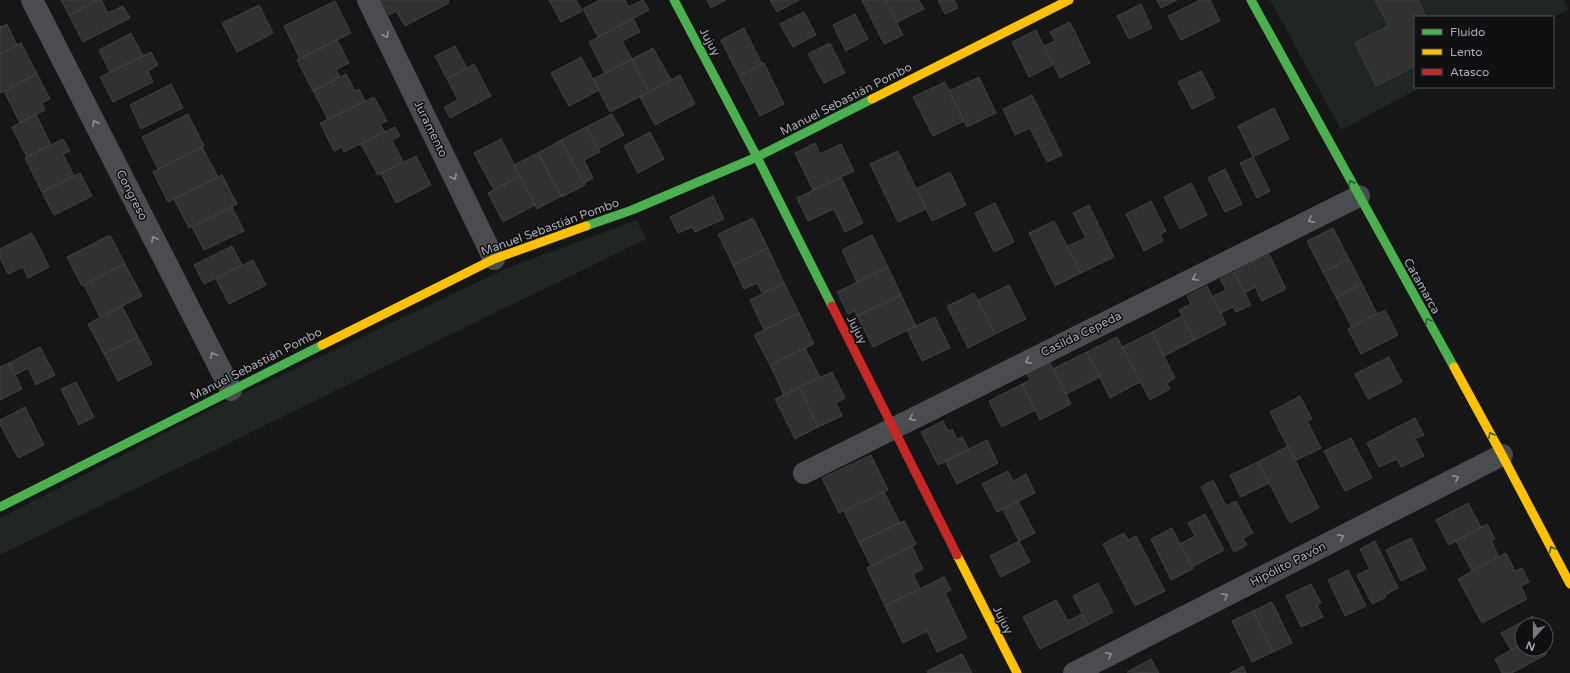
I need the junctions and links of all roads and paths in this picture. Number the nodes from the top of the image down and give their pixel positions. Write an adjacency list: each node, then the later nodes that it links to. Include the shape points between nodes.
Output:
1 (32, 0): 9 (street, Congreso, one-way to 1)
2 (368, 0): 8 (street, Juramento, one-way to 8)
3 (674, 0): 6 (street, Jujuy)
4 (1070, 0): 6 (street, Manuel Sebastián Pombo)
5 (1251, 0): 7 (street, Catamarca, one-way to 5)
6 (757, 157): 8 (street, Manuel Sebastián Pombo, via 632,210); 10 (street, Jujuy)
7 (1359, 196): 10 (street, Casilda Cepeda, one-way to 10); 11 (street, Catamarca, one-way to 7)
8 (494, 259): 9 (street, Manuel Sebastián Pombo)
9 (231, 390): 13 (street, Manuel Sebastián Pombo)
10 (893, 428): 12 (street, Casilda Cepeda); 15 (street, Jujuy)
11 (1502, 454): 14 (street, Catamarca, one-way to 11); 16 (street, Hipólito Pavón, one-way to 11)
12 (804, 473)
13 (0, 507)
14 (1570, 584)
15 (1017, 673)
16 (1074, 673)

